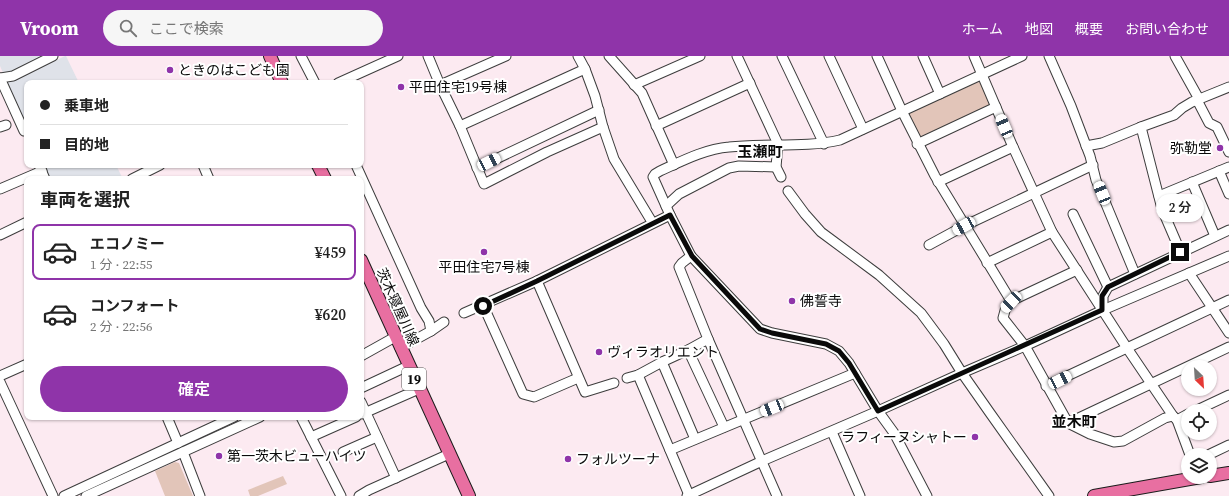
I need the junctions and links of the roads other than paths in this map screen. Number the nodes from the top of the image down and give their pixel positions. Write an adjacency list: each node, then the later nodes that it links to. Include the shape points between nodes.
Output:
1 (53, 56): 22 (street, via 13,76)
2 (301, 56): 24 (street)
3 (398, 56): 25 (street)
4 (428, 56): 27 (street)
5 (506, 56): 27 (street)
6 (578, 56): 20 (street)
7 (609, 56): 28 (street)
8 (700, 56): 28 (street)
9 (737, 56): 26 (street)
10 (782, 56): 43 (street)
11 (829, 56): 39 (street)
12 (877, 56): 34 (street)
13 (923, 56): 30 (street)
14 (974, 56): 21 (street)
15 (1022, 56): 19 (street)
16 (1049, 56): 45 (street)
17 (1176, 56): 31 (street)
18 (273, 57): 23 (main road)
19 (1005, 60): 21 (street)
20 (585, 69): 33 (street); 35 (street)
21 (982, 75): 30 (street); 32 (street)
22 (0, 78): 40 (street)
23 (281, 80)
24 (313, 80)
25 (345, 80)
26 (750, 83): 36 (street); 42 (street)
27 (440, 85): 35 (street)
28 (634, 85): 36 (street, via 642,93)
29 (1229, 87): 31 (street)
30 (940, 94): 34 (street)
31 (1198, 100): 38 (street, via 1174,115); 48 (street, via 1209,123 1217,127)
32 (996, 107): 44 (street); 46 (street)
33 (599, 110): 37 (street); 41 (street)
34 (902, 112): 39 (street); 44 (street)
35 (460, 126): 54 (street)
36 (656, 126): 49 (street)
37 (603, 127): 47 (street); 71 (street, via 614,159)
38 (1141, 127): 45 (street); 68 (street)
39 (862, 129): 43 (street, via 840,140)
40 (24, 131)
41 (539, 138): 47 (street); 54 (street)
42 (778, 144): 43 (street); 49 (street, via 716,149); 51 (street)
43 (824, 144)
44 (917, 144): 61 (street)
45 (1086, 146): 50 (street)
46 (1013, 147): 61 (street); 66 (street)
47 (547, 152): 54 (street, via 484,184)
48 (1229, 152)
49 (674, 165): 69 (street, via 653,177)
50 (1093, 165): 66 (street); 86 (street, via 1096,180)
51 (776, 167): 59 (street); 69 (street, via 729,168 679,194)
52 (1229, 167): 56 (street)
53 (154, 168): 58 (street)
54 (477, 168)
55 (42, 172): 57 (street)
56 (1219, 172): 62 (street); 67 (street)
57 (32, 176)
58 (138, 176)
59 (781, 177)
60 (24, 179): 64 (street)
61 (938, 182): 73 (street)
62 (1192, 182): 68 (street); 77 (street)
63 (364, 183): 96 (street, via 429,321)
64 (0, 188)
65 (788, 191): 109 (street, via 821,232 879,275 921,313)
66 (1034, 192): 73 (street); 75 (street)
67 (1229, 194)
68 (1159, 196): 79 (street)
69 (668, 211): 71 (street); 80 (street)
70 (1073, 214): 88 (street)
71 (652, 222): 87 (street)
72 (24, 223): 76 (street)
73 (964, 226): 78 (street); 82 (street)
74 (1229, 230): 77 (street)
75 (1052, 232): 82 (street); 84 (street)
76 (0, 235)
77 (1215, 236): 79 (street)
78 (929, 245)
79 (1180, 252): 86 (street)
80 (692, 256): 98 (street, via 679,267); 108 (street, via 760,329 826,344 839,351)
81 (1229, 256): 85 (street)
82 (987, 263): 90 (street)
83 (364, 267): 99 (main road, 茨木寝屋川線 / 19)
84 (1077, 270): 90 (street); 93 (street)
85 (1189, 273): 92 (street); 93 (street)
86 (1135, 274): 88 (street)
87 (537, 281): 91 (street); 112 (street)
88 (1108, 287): 93 (street, via 1102,296)
89 (1229, 300): 92 (street)
90 (1011, 302): 100 (street, via 1006,307 1003,318)
91 (483, 306): 94 (street); 112 (street, via 523,394 534,397)
92 (1212, 308): 97 (street); 102 (street)
93 (1102, 310): 100 (street); 102 (street)
94 (464, 313)
95 (444, 322): 96 (street)
96 (431, 331): 99 (street)
97 (1229, 333)
98 (708, 339): 103 (street); 127 (street)
99 (398, 343): 104 (street); 107 (main road, 茨木寝屋川線 / 19)
100 (1025, 346): 109 (street); 117 (street)
101 (1229, 347): 116 (street)
102 (1127, 348): 116 (street); 117 (street)
103 (688, 350): 105 (street); 134 (street)
104 (364, 355)
105 (662, 362): 110 (street); 138 (street)
106 (24, 365): 111 (street)
107 (408, 366): 118 (street); 119 (main road, 茨木寝屋川線 / 19)
108 (855, 373): 122 (street); 127 (street)
109 (962, 373): 122 (street); 163 (street)
110 (638, 375): 113 (street); 142 (street)
111 (0, 376)
112 (578, 378): 115 (street, via 585,392)
113 (626, 378)
114 (0, 382): 152 (street)
115 (614, 383)
116 (1151, 384): 126 (street); 133 (street)
117 (1046, 386): 133 (street)
118 (364, 387)
119 (419, 389): 123 (street); 146 (main road, 茨木寝屋川線 / 19)
120 (1229, 395): 121 (street)
121 (1210, 404)
122 (878, 411): 135 (street); 162 (street, via 894,433)
123 (364, 414)
124 (364, 416): 137 (street)
125 (1181, 416): 126 (street)
126 (1175, 418): 133 (street, via 1165,418 1123,441 1114,442); 141 (street)
127 (744, 419): 134 (street); 147 (street)
128 (168, 420): 139 (street)
129 (228, 420): 139 (street)
130 (253, 420): 144 (street)
131 (302, 420): 136 (street)
132 (349, 420): 136 (street)
133 (1068, 423)
134 (724, 427): 138 (street)
135 (832, 432): 147 (street); 161 (street)
136 (311, 437): 156 (street)
137 (377, 437): 145 (street); 150 (street)
138 (695, 439): 142 (street)
139 (178, 443): 153 (street)
140 (1229, 445): 143 (street)
141 (1187, 448)
142 (670, 450): 159 (street)
143 (1217, 451)
144 (183, 452): 154 (street); 155 (street)
145 (343, 452)
146 (449, 454): 150 (street); 158 (main road, 茨木寝屋川線 / 19)
147 (762, 461): 159 (street); 160 (street)
148 (1229, 473): 149 (main road)
149 (1217, 475)
150 (396, 478): 157 (street)
151 (1181, 480): 164 (main road)
152 (53, 496)
153 (64, 496)
154 (86, 496)
155 (200, 496)
156 (341, 496)
157 (359, 496)
158 (469, 496)
159 (688, 496)
160 (777, 496)
161 (860, 496)
162 (927, 496)
163 (1049, 496)
164 (1094, 496)

